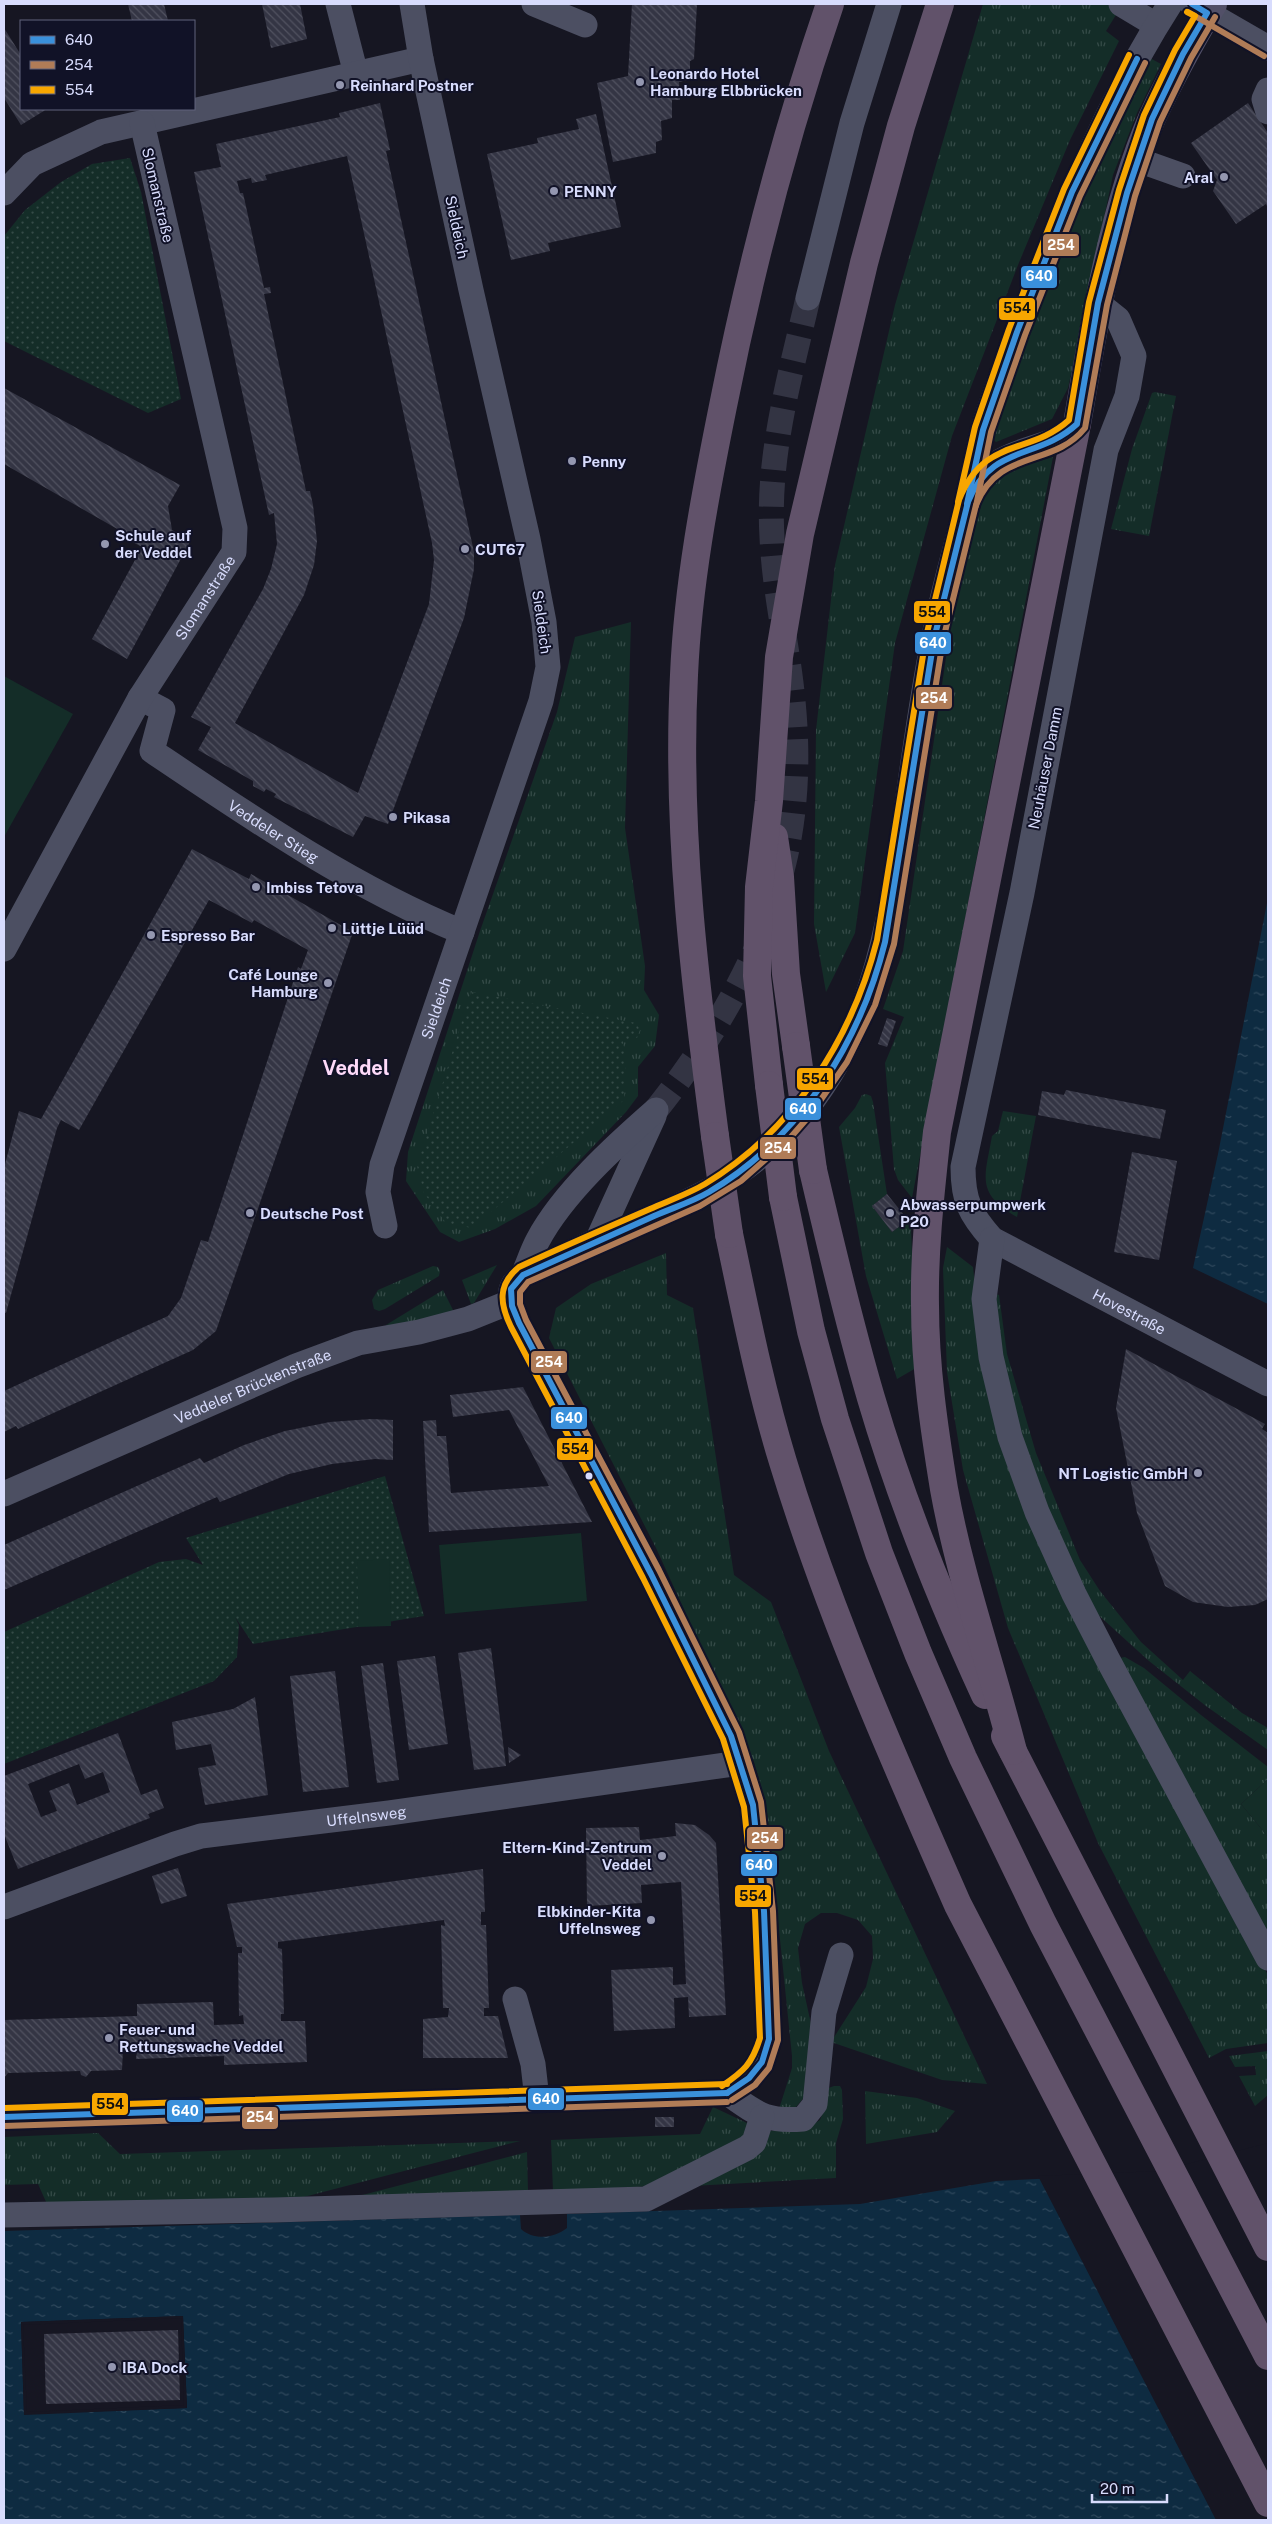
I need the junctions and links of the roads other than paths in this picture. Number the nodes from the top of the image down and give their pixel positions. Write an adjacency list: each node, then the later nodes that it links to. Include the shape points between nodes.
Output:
1 (338, 4): 14 (street)
2 (412, 4): 13 (street, Sieldeich)
3 (534, 4): 10 (street)
4 (889, 4): 21 (street, via 852,123)
5 (940, 4): 26 (highway, via 901,126 864,263 800,534 779,657)
6 (1121, 4): 11 (street)
7 (1170, 4): 11 (street)
8 (828, 6): 49 (highway, bridge, via 786,144 741,315 699,526 684,675 684,827 700,1020 729,1234 752,1350 783,1462 821,1573 930,1842 958,1905)
9 (1204, 7): 12 (street); 18 (main road, via 1152,119)
10 (584, 25)
11 (1156, 26): 24 (street, via 1072,192 1030,297 983,430)
12 (1268, 48)
13 (421, 59): 14 (street); 27 (street, Sieldeich, via 528,539 548,653 541,701)
14 (356, 74): 17 (street)
15 (1268, 90): 16 (street, via 1264,99)
16 (1268, 112)
17 (142, 123): 20 (street, via 101,132 32,164); 25 (street, Slomanstraße, via 235,528 234,552)
18 (1138, 160): 19 (street); 22 (main road)
19 (1184, 176)
20 (4, 193)
21 (808, 298)
22 (1098, 303): 23 (main road); 30 (street, Neuhäuser Damm, via 1118,319 1134,356 1127,396 1106,450 1022,893 963,1167 966,1203 974,1219)
23 (1077, 424): 24 (street, via 1054,441 1017,452 996,463 981,476); 36 (highway, via 937,1132 929,1203 925,1305 932,1412 945,1491)
24 (969, 496): 31 (street, via 935,631 881,956 867,1000 846,1044 820,1090 764,1154 708,1193)
25 (140, 698): 27 (street, Veddeler Stieg, via 163,710 152,751 272,831 379,891); 28 (street, Slomanstraße)
26 (769, 801): 36 (highway, bridge, via 780,877 786,974 813,1170 848,1318 871,1400 918,1537 955,1630); 48 (highway, bridge, via 759,887 757,976 783,1197 811,1331 835,1419 879,1554 963,1758 1043,1924)
27 (462, 932): 29 (street, Sieldeich, via 379,1178 379,1203)
28 (4, 949)
29 (385, 1226)
30 (992, 1239): 34 (street, Hovestraße); 40 (street, via 984,1299 991,1357 1010,1438 1037,1512 1108,1660)
31 (597, 1241): 32 (street); 32 (street, via 656,1110 622,1140 567,1200 537,1240)
32 (523, 1276): 33 (street, via 510,1289)
33 (510, 1302): 35 (street, Veddeler Brückenstraße, via 468,1319 358,1343 296,1366); 37 (street, via 655,1582 731,1736)
34 (1268, 1384)
35 (4, 1494)
36 (1013, 1752): 47 (highway)
37 (740, 1763): 38 (street, Uffelnsweg, via 201,1836); 42 (street, via 753,1806 763,1901 769,2039 762,2062 749,2078)
38 (4, 1907)
39 (841, 1955): 45 (street, via 824,2012 815,2104 803,2119 779,2121)
40 (1268, 1958)
41 (516, 1999): 43 (street, via 533,2064)
42 (727, 2093): 43 (street); 45 (street)
43 (537, 2099): 44 (street)
44 (4, 2117)
45 (762, 2117): 46 (street, via 754,2142 747,2148 646,2198)
46 (4, 2215)
47 (1268, 2248)
48 (1268, 2356)
49 (1268, 2503)

